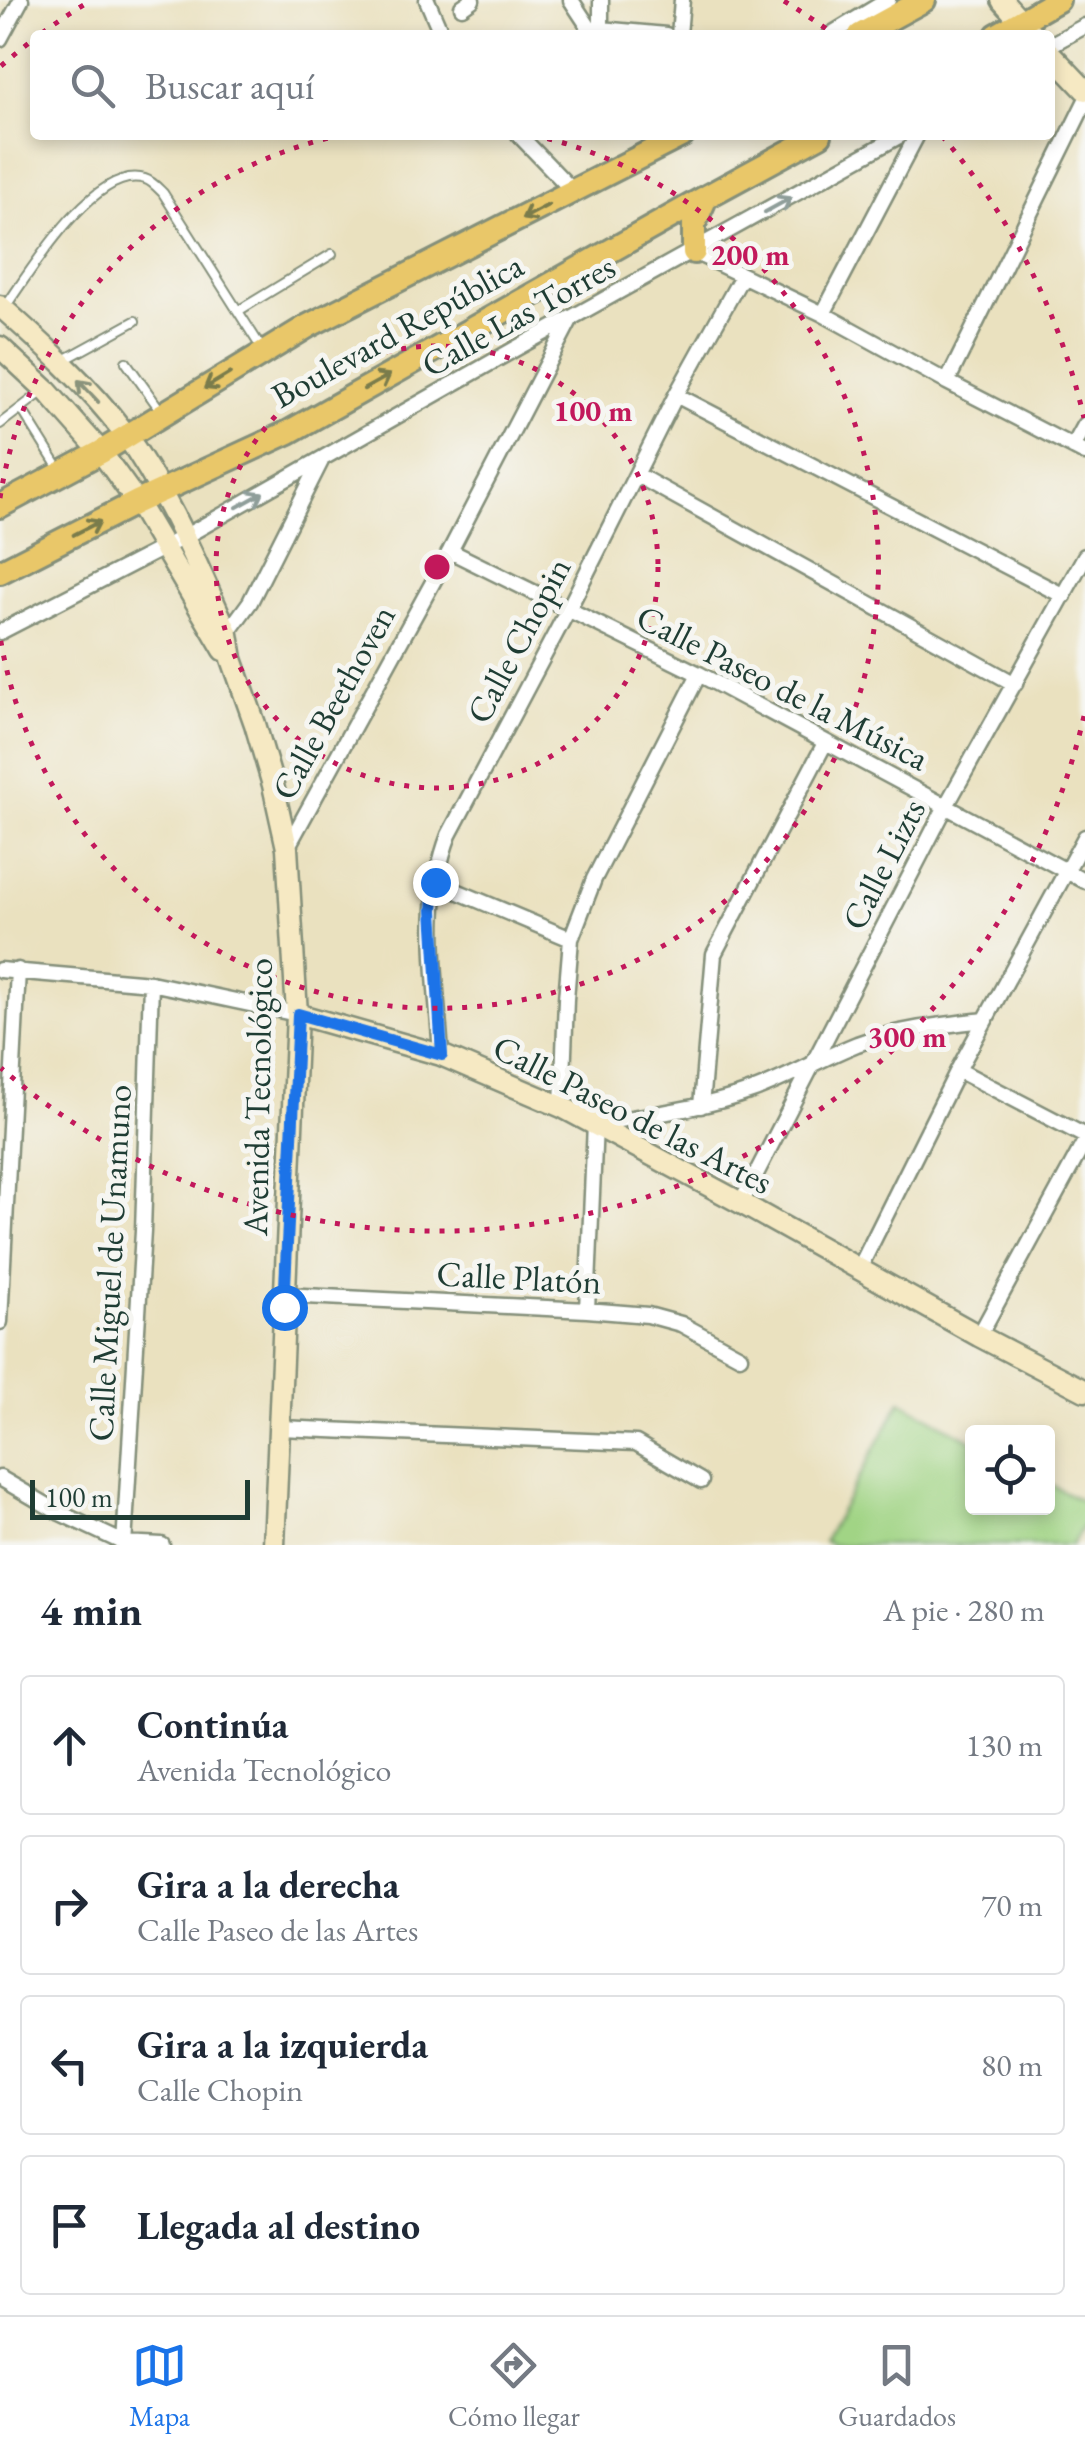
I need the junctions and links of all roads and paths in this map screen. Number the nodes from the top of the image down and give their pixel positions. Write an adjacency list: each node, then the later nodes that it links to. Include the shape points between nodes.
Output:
1 (21, 0): 19 (street)
2 (427, 0): 13 (street)
3 (571, 0): 14 (street)
4 (601, 0): 15 (street)
5 (682, 0): 16 (street)
6 (888, 0): 10 (street)
7 (924, 0): 18 (main road)
8 (1002, 0): 12 (main road)
9 (1058, 0): 12 (main road)
10 (867, 5): 17 (street)
11 (1085, 26): 20 (street)
12 (1026, 28)
13 (440, 30)
14 (592, 30)
15 (595, 30)
16 (679, 30)
17 (836, 30)
18 (869, 30)
19 (0, 38)
20 (1055, 42)
21 (1055, 58): 22 (main road)
22 (1085, 90)
23 (1085, 102): 44 (street)
24 (524, 140): 29 (street)
25 (672, 140): 29 (main road, Boulevard República)
26 (811, 140): 30 (main road, Boulevard República)
27 (892, 140): 32 (street, Calle Las Torres, one-way to 27)
28 (915, 140): 37 (street)
29 (574, 192): 41 (main road, Boulevard República, one-way to 41)
30 (706, 197): 31 (main road, Boulevard República); 32 (main road, via 694,224)
31 (648, 230): 32 (main road, via 671,232); 57 (main road, Boulevard República, one-way to 31, via 289,432)
32 (694, 252): 34 (street); 38 (street, Calle Las Torres)
33 (332, 254): 36 (lane)
34 (742, 276): 37 (street); 46 (street, Calle Chopin)
35 (1, 309): 36 (lane, via 99,191 140,178 164,193); 42 (main road)
36 (238, 311): 41 (lane)
37 (824, 314): 44 (street)
38 (571, 319): 54 (street, Calle Las Torres); 62 (street, Calle Beethoven)
39 (134, 321): 42 (lane)
40 (0, 347): 45 (main road)
41 (264, 352): 48 (main road, Boulevard República, one-way to 48)
42 (60, 362): 51 (main road, one-way to 42)
43 (126, 362): 48 (lane)
44 (947, 382): 52 (street)
45 (46, 390): 47 (lane); 53 (main road)
46 (676, 395): 56 (street, Calle Chopin); 65 (street)
47 (21, 408): 49 (lane); 55 (lane)
48 (162, 414): 51 (main road, Boulevard República)
49 (0, 424)
50 (1085, 425): 52 (street)
51 (126, 436): 53 (main road, Boulevard República); 57 (main road)
52 (1079, 450)
53 (101, 452): 55 (main road, Boulevard República); 59 (main road)
54 (321, 461): 60 (street, Calle Las Torres, one-way to 54); 68 (street)
55 (62, 473): 58 (main road, Boulevard República)
56 (636, 475): 66 (street, Calle Chopin); 70 (street)
57 (162, 492): 59 (main road, Boulevard República); 60 (main road)
58 (1, 502)
59 (137, 502): 61 (main road); 64 (main road, Boulevard República, one-way to 59)
60 (184, 537): 61 (street, Calle Las Torres); 68 (main road)
61 (165, 548): 67 (street, Calle Las Torres); 68 (main road)
62 (450, 551): 66 (street, Calle Paseo de la Música); 74 (street, Calle Beethoven)
63 (1085, 556): 65 (street, Calle Lizts)
64 (0, 572)
65 (1064, 596): 70 (street, Calle Lizts)
66 (568, 610): 69 (street, Calle Paseo de la Música); 77 (street, Calle Chopin, via 448,835)
67 (0, 632)
68 (226, 646): 74 (main road, Avenida Tecnológico, via 255,724)
69 (699, 674): 71 (street, Calle Paseo de la Música); 78 (street, via 594,878)
70 (1015, 684): 72 (street, Calle Lizts)
71 (825, 743): 72 (street, Calle Paseo de la Música); 87 (street, via 714,954)
72 (946, 806): 75 (street, Calle Paseo de la Música); 85 (street, Calle Lizts)
73 (1085, 837): 75 (street)
74 (287, 848): 82 (main road, Avenida Tecnológico)
75 (1068, 871): 76 (street, Calle Paseo de la Música); 83 (street)
76 (1085, 881)
77 (435, 882): 78 (street); 84 (street, Calle Chopin)
78 (572, 939): 88 (street)
79 (0, 970): 80 (street, Calle Paseo de las Artes)
80 (18, 970): 81 (street, Calle Paseo de las Artes); 95 (street)
81 (152, 983): 82 (street, Calle Paseo de las Artes); 102 (street, Calle Miguel de Unamuno)
82 (298, 1014): 84 (main road, Calle Paseo de las Artes); 93 (main road, Avenida Tecnológico)
83 (985, 1020): 85 (street, via 886,1036); 86 (street)
84 (442, 1055): 88 (main road, Calle Paseo de las Artes)
85 (812, 1066): 87 (street); 91 (street, Calle Lizts)
86 (958, 1070): 90 (street); 92 (street)
87 (701, 1106): 89 (street)
88 (562, 1107): 89 (main road, Calle Paseo de las Artes)
89 (595, 1124): 91 (main road, Calle Paseo de las Artes); 94 (street)
90 (1085, 1138): 96 (street)
91 (741, 1203): 92 (main road, Calle Paseo de las Artes)
92 (859, 1269): 96 (main road, Calle Paseo de las Artes)
93 (284, 1295): 94 (street, Calle Platón); 99 (main road, Avenida Tecnológico)
94 (588, 1310): 97 (street, Calle Platón, via 666,1318)
95 (0, 1322)
96 (979, 1336): 98 (main road, Calle Paseo de las Artes)
97 (740, 1356)
98 (1085, 1392)
99 (280, 1428): 101 (street, via 636,1443); 104 (main road, Avenida Tecnológico)
100 (0, 1478): 102 (street)
101 (701, 1481)
102 (124, 1544): 103 (street)
103 (162, 1545)
104 (274, 1545)

